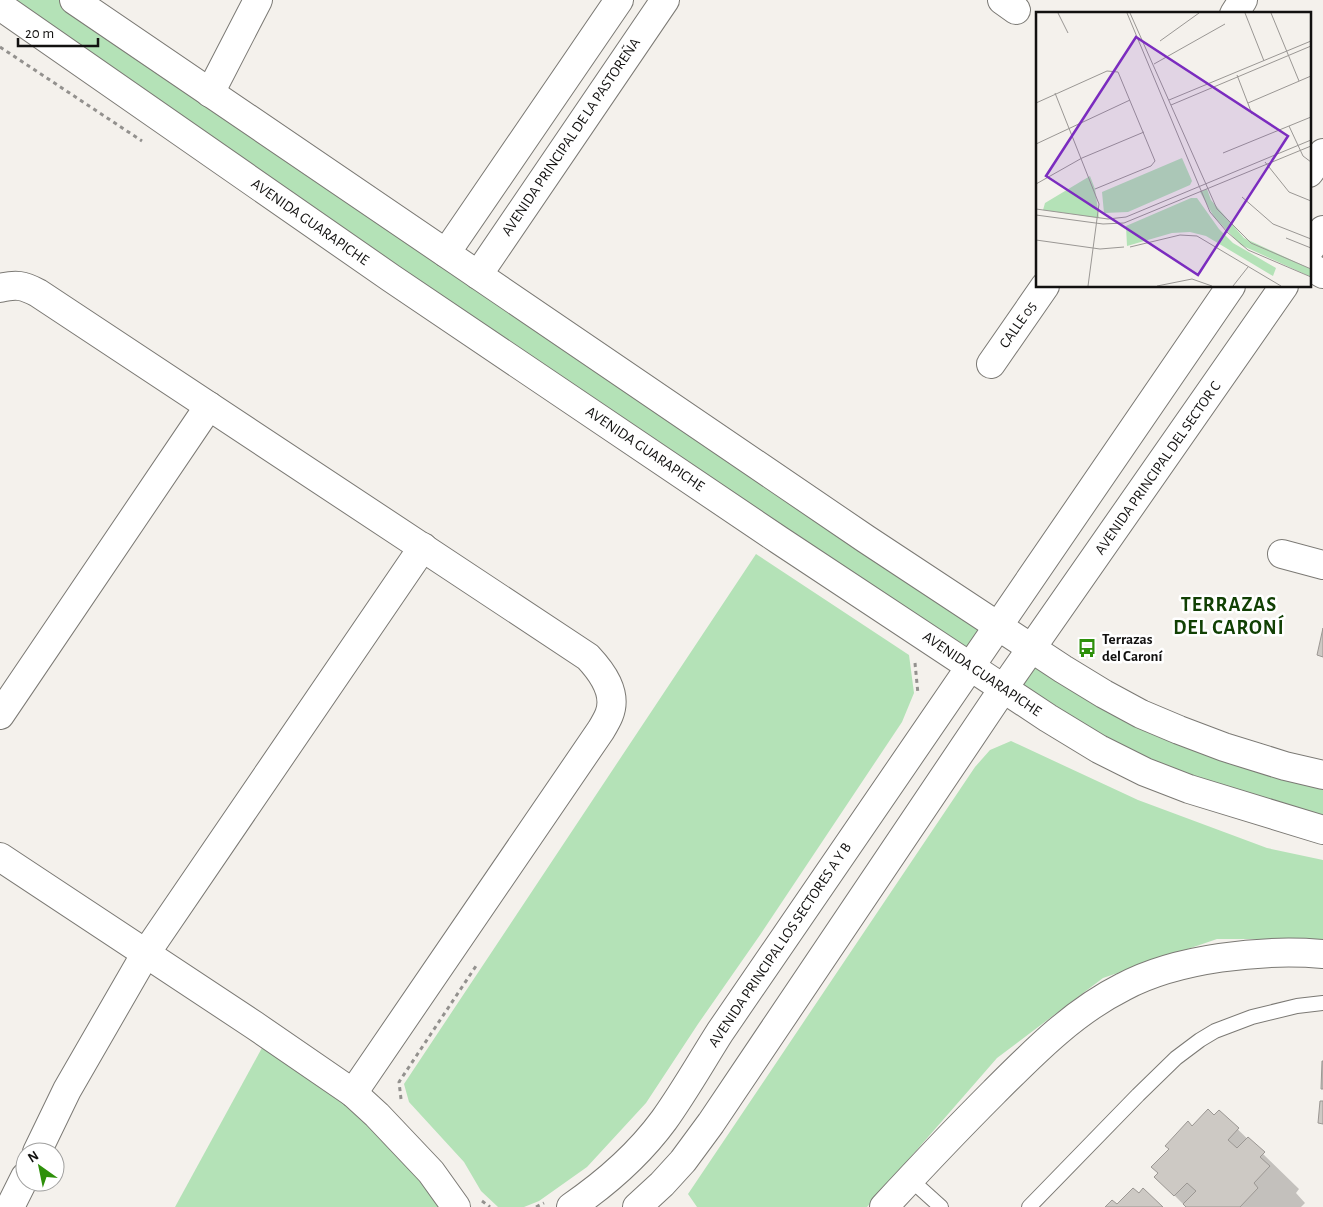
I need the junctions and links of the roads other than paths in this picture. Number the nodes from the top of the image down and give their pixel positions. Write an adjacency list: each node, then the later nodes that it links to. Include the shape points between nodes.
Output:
1 (74, 0): 8 (street)
2 (258, 0): 8 (street)
3 (619, 0): 13 (street)
4 (665, 0): 16 (street, AVENIDA PRINCIPAL DE LA PASTOREÑA)
5 (1243, 0): 7 (street)
6 (0, 6): 28 (street, AVENIDA GUARAPICHE, via 391,278)
7 (1235, 12)
8 (210, 92): 13 (street)
9 (1323, 154): 10 (street)
10 (1310, 172)
11 (1323, 230): 12 (street)
12 (1310, 249)
13 (446, 253): 16 (street)
14 (1310, 267): 15 (street)
15 (1323, 274)
16 (478, 275): 26 (street)
17 (0, 288): 22 (street, via 25,286 38,292)
18 (1044, 288): 21 (street, CALLE 05)
19 (1231, 288): 26 (street)
20 (1283, 288): 27 (street, AVENIDA PRINCIPAL DEL SECTOR C)
21 (991, 364)
22 (209, 406): 23 (street); 30 (street)
23 (423, 548): 34 (street); 37 (street, via 588,657 605,678 612,701 610,714 601,730)
24 (1282, 554): 25 (street)
25 (1323, 565)
26 (998, 626): 27 (street); 28 (street, AVENIDA PRINCIPAL LOS SECTORES A Y B)
27 (1032, 649): 29 (street, AVENIDA PRINCIPAL DEL SECTOR C); 31 (street, via 1141,714 1224,748)
28 (970, 667): 29 (street, AVENIDA GUARAPICHE); 42 (street, AVENIDA PRINCIPAL LOS SECTORES A Y B, via 720,1032 664,1120 626,1163 591,1194)
29 (1003, 689): 32 (street, AVENIDA GUARAPICHE, via 1099,749 1145,772 1189,789); 44 (street, via 711,1123 683,1161)
30 (0, 715)
31 (1323, 775)
32 (1323, 830)
33 (0, 857): 34 (street)
34 (146, 953): 37 (street); 38 (street, via 67,1090)
35 (1323, 954): 39 (street, via 1244,955 1197,962 1160,971 1123,986 1090,1007 1025,1060)
36 (1323, 1003): 47 (lane, via 1252,1017 1200,1040 1176,1058)
37 (353, 1093): 41 (street, via 431,1172)
38 (42, 1142)
39 (910, 1179): 45 (street); 46 (lane)
40 (18, 1192): 43 (street)
41 (466, 1201)
42 (560, 1203)
43 (10, 1207)
44 (637, 1207)
45 (884, 1207)
46 (941, 1207)
47 (1029, 1207)

